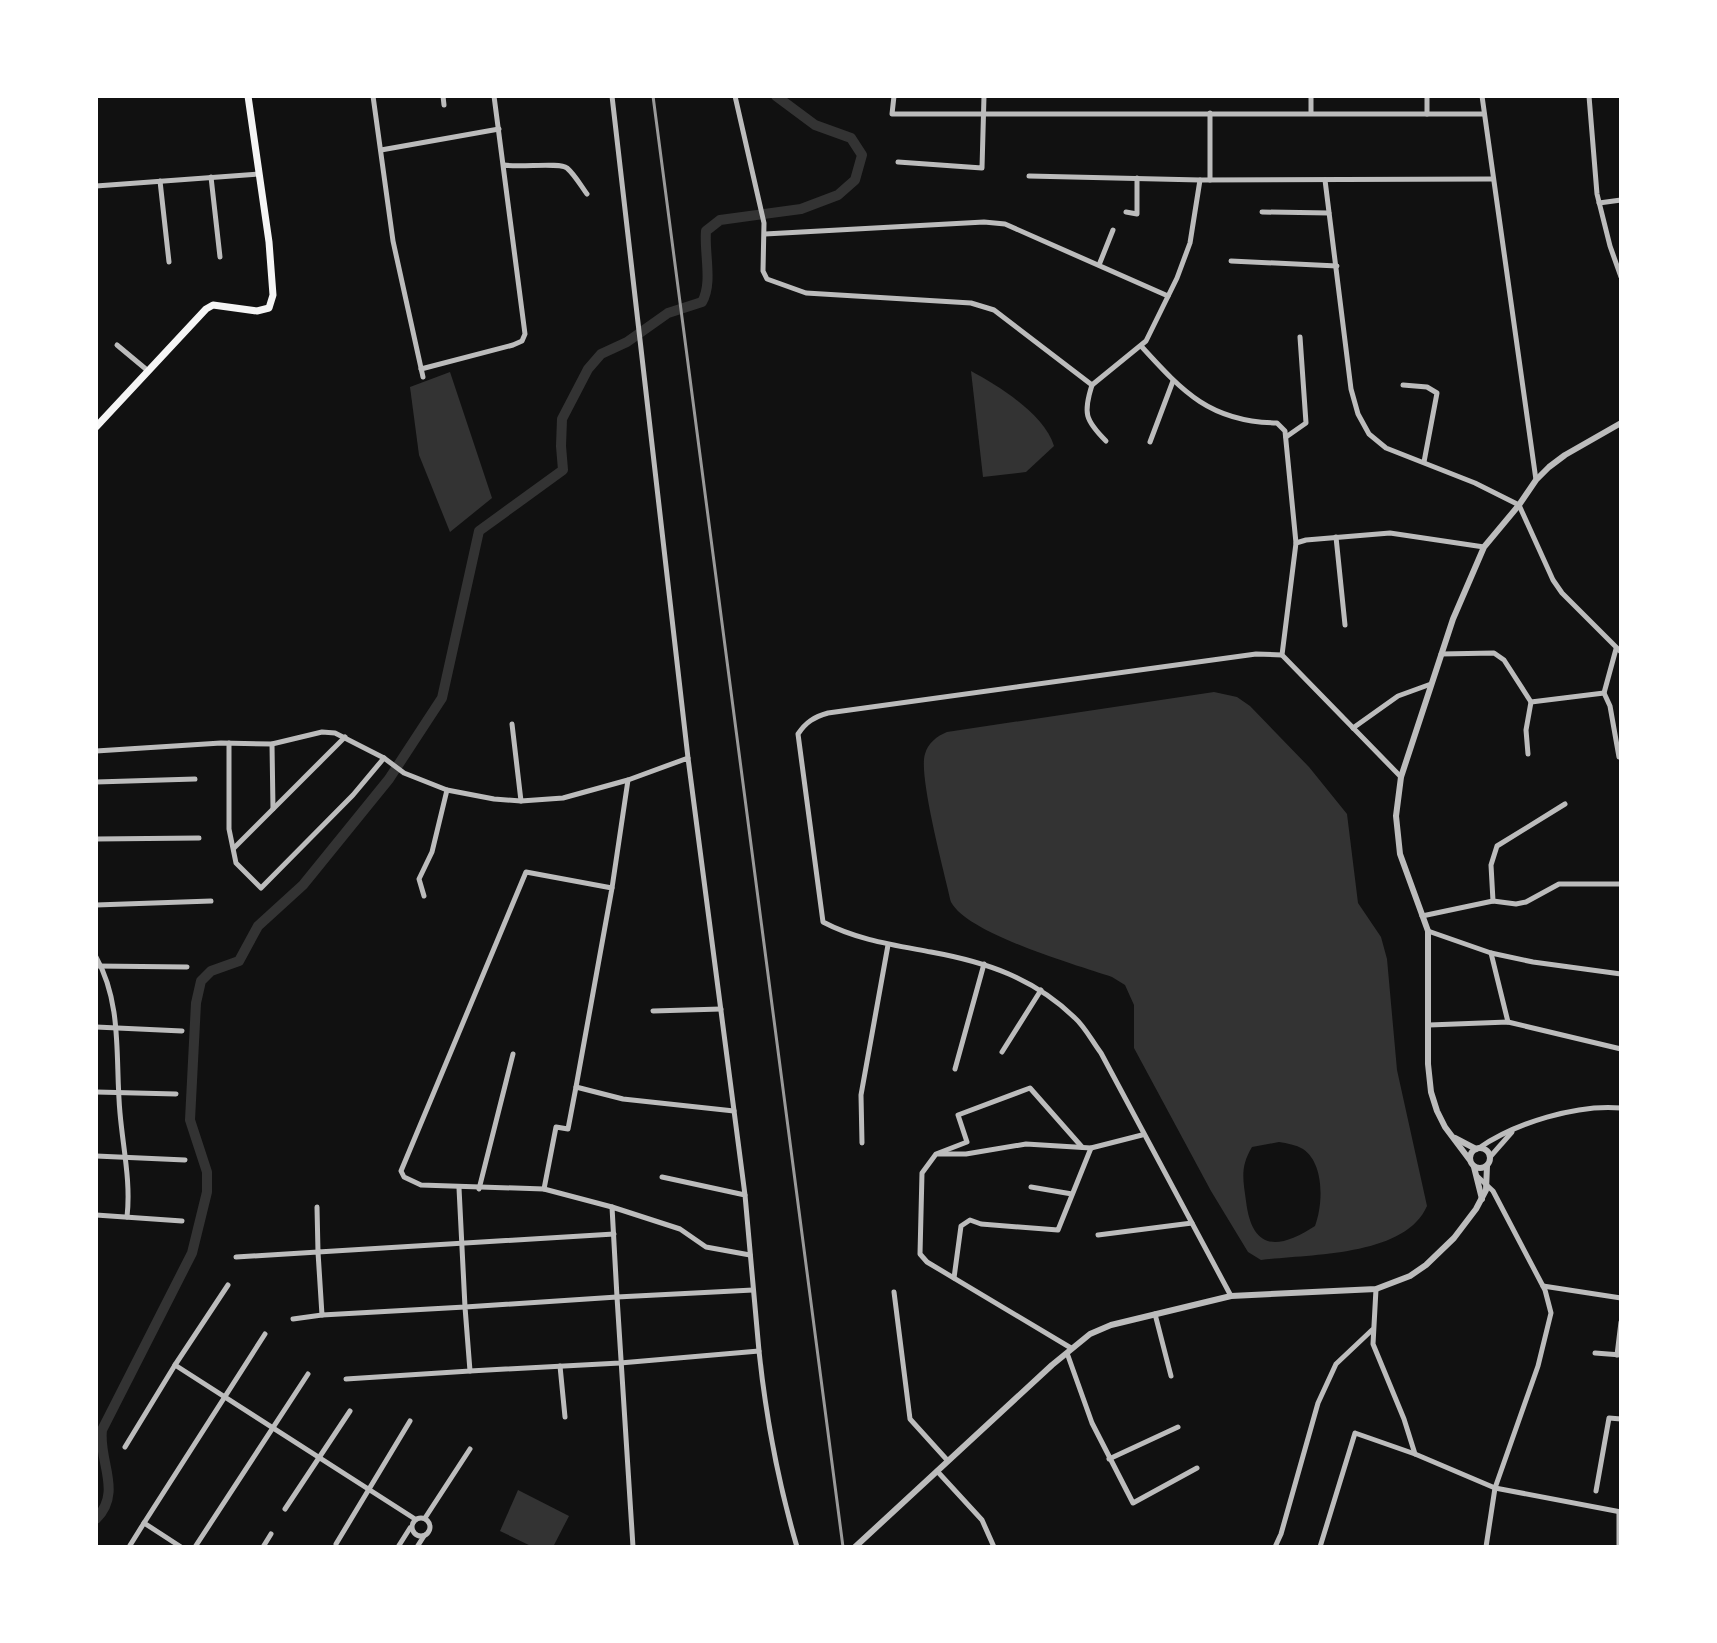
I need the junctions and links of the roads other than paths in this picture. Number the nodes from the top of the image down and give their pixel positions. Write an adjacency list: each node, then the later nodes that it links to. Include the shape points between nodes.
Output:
1 (248, 96): 23 (main road)
2 (373, 96): 20 (street)
3 (443, 96): 13 (street)
4 (494, 96): 19 (street)
5 (612, 96): 84 (street)
6 (735, 96): 40 (street)
7 (894, 96): 14 (street, via 892,114)
8 (984, 96): 14 (street)
9 (1311, 96): 16 (street)
10 (1427, 96): 17 (street)
11 (1482, 96): 18 (street)
12 (1589, 96): 35 (street)
13 (444, 105)
14 (985, 112): 15 (street); 21 (street, via 982,168)
15 (1210, 113): 16 (street); 29 (street)
16 (1311, 113): 17 (street)
17 (1427, 114): 18 (street)
18 (1484, 114): 27 (street)
19 (499, 129): 20 (street); 22 (street)
20 (381, 150): 52 (street, via 393,241)
21 (898, 162)
22 (504, 165): 33 (street, via 558,164); 52 (street, via 524,338)
23 (259, 174): 25 (street); 53 (main road, via 272,270 269,308 265,312 213,305)
24 (1029, 176): 26 (street)
25 (211, 177): 31 (street); 41 (street)
26 (1137, 178): 28 (street); 36 (street, via 1137,214)
27 (1492, 179): 30 (street); 64 (street)
28 (1200, 180): 29 (street); 48 (street, via 1190,243)
29 (1210, 180): 30 (street)
30 (1325, 180): 38 (street)
31 (160, 181): 32 (street); 43 (street)
32 (96, 186)
33 (587, 194)
34 (1621, 200): 35 (street)
35 (1599, 203): 44 (street)
36 (1126, 212)
37 (1262, 212): 38 (street)
38 (1329, 213): 46 (street)
39 (1113, 230): 45 (street)
40 (765, 234): 45 (street, via 984,222 1005,224); 56 (street, via 767,279 806,293 971,303 994,310)
41 (220, 257)
42 (1231, 261): 46 (street)
43 (169, 262)
44 (1619, 264): 47 (street)
45 (1099, 265): 48 (street)
46 (1337, 266): 63 (street, via 1358,414 1369,434 1386,448)
47 (1621, 277)
48 (1168, 296): 51 (street)
49 (1300, 337): 60 (street, via 1306,423)
50 (117, 345): 53 (street)
51 (1141, 346): 55 (street); 56 (street)
52 (421, 369): 54 (street)
53 (147, 370): 59 (main road)
54 (423, 377)
55 (1173, 381): 60 (street, via 1205,406 1255,423 1277,423); 62 (street)
56 (1092, 385): 61 (street, via 1086,415)
57 (1403, 385): 63 (street, via 1437,393)
58 (1621, 423): 64 (street, via 1565,455)
59 (96, 427)
60 (1286, 438): 67 (street)
61 (1106, 441)
62 (1150, 442)
63 (1424, 462): 65 (street)
64 (1536, 480): 65 (street)
65 (1519, 505): 68 (street); 70 (street, via 1553,580)
66 (1336, 537): 67 (street); 68 (street, via 1390,533); 69 (street)
67 (1296, 543): 72 (street)
68 (1484, 547): 71 (street)
69 (1345, 625)
70 (1618, 650): 74 (street)
71 (1441, 654): 73 (street); 75 (street, via 1494,653)
72 (1282, 655): 77 (street); 105 (street, via 1256,654 815,717 798,734 823,922)
73 (1431, 684): 77 (street, via 1398,696); 86 (street)
74 (1604, 693): 75 (street); 83 (street)
75 (1531, 702): 82 (street)
76 (512, 724): 91 (street)
77 (1353, 728): 86 (street)
78 (345, 737): 80 (street, via 322,732); 85 (street); 93 (street)
79 (229, 743): 80 (street); 81 (street); 96 (street)
80 (272, 744): 93 (street)
81 (96, 751)
82 (1528, 754)
83 (1619, 757)
84 (688, 758): 88 (street); 113 (street)
85 (386, 760): 90 (street); 96 (street, via 261,888 236,863)
86 (1401, 777): 103 (street, via 1398,842)
87 (195, 779): 89 (street)
88 (628, 780): 91 (street, via 563,798); 98 (street)
89 (96, 782)
90 (447, 790): 91 (street); 99 (street, via 432,852 419,879)
91 (521, 801)
92 (1565, 804): 101 (street, via 1497,846 1491,865)
93 (273, 809): 96 (street)
94 (199, 838): 95 (street)
95 (96, 839)
96 (233, 849)
97 (1621, 884): 101 (street, via 1559,884 1526,902)
98 (612, 888): 124 (street); 149 (street, via 526,872 401,1171 421,1185)
99 (424, 896)
100 (211, 901): 102 (street)
101 (1493, 901): 103 (street)
102 (96, 905)
103 (1422, 916): 104 (street)
104 (1428, 931): 106 (street); 116 (street)
105 (888, 945): 108 (street); 133 (street, via 861,1095)
106 (1491, 953): 111 (street); 115 (street)
107 (96, 957): 109 (street)
108 (984, 964): 112 (street); 123 (street)
109 (99, 966): 110 (street); 117 (street)
110 (187, 967)
111 (1621, 974)
112 (1041, 990): 121 (street); 131 (street, via 1077,1019 1101,1053)
113 (721, 1009): 114 (street); 129 (street)
114 (653, 1011)
115 (1508, 1022): 116 (street); 120 (street)
116 (1429, 1025): 132 (street, via 1431,1092)
117 (116, 1026): 118 (street); 119 (street); 125 (street)
118 (96, 1027)
119 (182, 1031)
120 (1621, 1049)
121 (1002, 1052)
122 (513, 1054): 150 (street)
123 (955, 1069)
124 (576, 1087): 129 (street, via 623,1099); 151 (street, via 568,1129 556,1127)
125 (119, 1091): 126 (street); 127 (street); 140 (street)
126 (96, 1092)
127 (176, 1094)
128 (1621, 1108): 130 (street, via 1573,1111)
129 (734, 1111): 153 (street)
130 (1515, 1128): 136 (street); 139 (street)
131 (1142, 1135): 135 (street); 160 (street)
132 (1452, 1136): 136 (street); 141 (street)
133 (862, 1143)
134 (1082, 1147): 135 (street); 137 (street, via 1026,1144); 137 (street, via 1030,1088 958,1115 967,1142)
135 (1091, 1148): 152 (street)
136 (1478, 1149): 139 (street); 141 (street)
137 (936, 1154): 167 (street, via 922,1173 920,1254)
138 (96, 1156): 140 (street)
139 (1490, 1157): 143 (street)
140 (126, 1158): 142 (street); 158 (street)
141 (1469, 1159): 144 (street)
142 (185, 1160)
143 (1487, 1166): 144 (street); 147 (street)
144 (1474, 1167): 145 (street)
145 (1476, 1176): 147 (street); 154 (street)
146 (662, 1177): 153 (street)
147 (1487, 1183): 154 (street); 169 (street)
148 (1031, 1187): 152 (street)
149 (459, 1188): 150 (street); 163 (street)
150 (479, 1189): 151 (street)
151 (544, 1189): 156 (street)
152 (1072, 1194): 167 (street, via 1058,1230 965,1222)
153 (745, 1195): 165 (street)
154 (1482, 1199): 170 (street, via 1426,1265)
155 (317, 1207): 164 (street)
156 (612, 1207): 161 (street); 165 (street, via 680,1229 706,1247)
157 (96, 1215): 158 (street)
158 (127, 1217): 159 (street)
159 (182, 1221)
160 (1192, 1223): 162 (street); 173 (street)
161 (614, 1234): 163 (street); 174 (street)
162 (1098, 1235)
163 (461, 1243): 164 (street); 176 (street)
164 (318, 1252): 166 (street); 178 (street)
165 (750, 1255): 171 (street)
166 (236, 1257)
167 (954, 1278): 183 (street)
168 (228, 1285): 188 (street)
169 (1543, 1286): 175 (street); 209 (street, via 1549,1299 1549,1327)
170 (1376, 1289): 173 (street); 181 (street)
171 (753, 1290): 174 (street); 184 (street)
172 (894, 1292): 206 (street, via 910,1419)
173 (1231, 1296): 177 (street)
174 (617, 1297): 176 (street); 187 (street)
175 (1621, 1298)
176 (465, 1307): 178 (street); 190 (street)
177 (1155, 1314): 183 (street, via 1111,1325); 192 (street)
178 (322, 1315): 179 (street)
179 (293, 1319)
180 (1621, 1322): 186 (street)
181 (1372, 1330): 203 (street, via 1375,1351); 231 (street, via 1336,1364 1318,1403)
182 (265, 1334): 194 (street)
183 (1069, 1350): 205 (street); 206 (street)
184 (759, 1351): 187 (street); 228 (street, via 780,1489)
185 (1595, 1353): 186 (street)
186 (1619, 1355)
187 (620, 1363): 189 (street); 227 (street)
188 (175, 1365): 194 (street); 201 (street)
189 (560, 1366): 190 (street); 196 (street)
190 (470, 1371): 193 (street)
191 (308, 1374): 200 (street)
192 (1171, 1376)
193 (346, 1379)
194 (223, 1396): 200 (street); 216 (street)
195 (350, 1411): 204 (street)
196 (565, 1417)
197 (1621, 1419): 211 (street, via 1609,1418)
198 (410, 1421): 210 (street)
199 (1178, 1427): 205 (street)
200 (272, 1428): 204 (street); 223 (street)
201 (125, 1447)
202 (470, 1449): 214 (street)
203 (1415, 1454): 209 (street); 232 (street, via 1355,1433)
204 (320, 1458): 210 (street); 212 (street)
205 (1109, 1459): 207 (street, via 1133,1503)
206 (948, 1461): 208 (street)
207 (1197, 1468)
208 (937, 1471): 229 (street); 230 (street, via 982,1520)
209 (1495, 1488): 213 (street); 233 (street)
210 (369, 1489): 215 (street); 220 (street)
211 (1596, 1491)
212 (285, 1509)
213 (1620, 1512): 234 (street)
214 (425, 1518): 215 (street); 219 (street, via 430,1527)
215 (415, 1519): 217 (street)
216 (144, 1523): 221 (street); 222 (street)
217 (411, 1527): 219 (street, via 414,1534); 225 (street)
218 (271, 1534): 224 (street)
219 (425, 1535): 226 (street)
220 (336, 1544)
221 (129, 1547)
222 (181, 1547)
223 (195, 1547)
224 (263, 1547)
225 (398, 1547)
226 (417, 1547)
227 (633, 1547)
228 (797, 1547)
229 (855, 1547)
230 (994, 1547)
231 (1275, 1547)
232 (1320, 1547)
233 (1486, 1547)
234 (1619, 1547)

